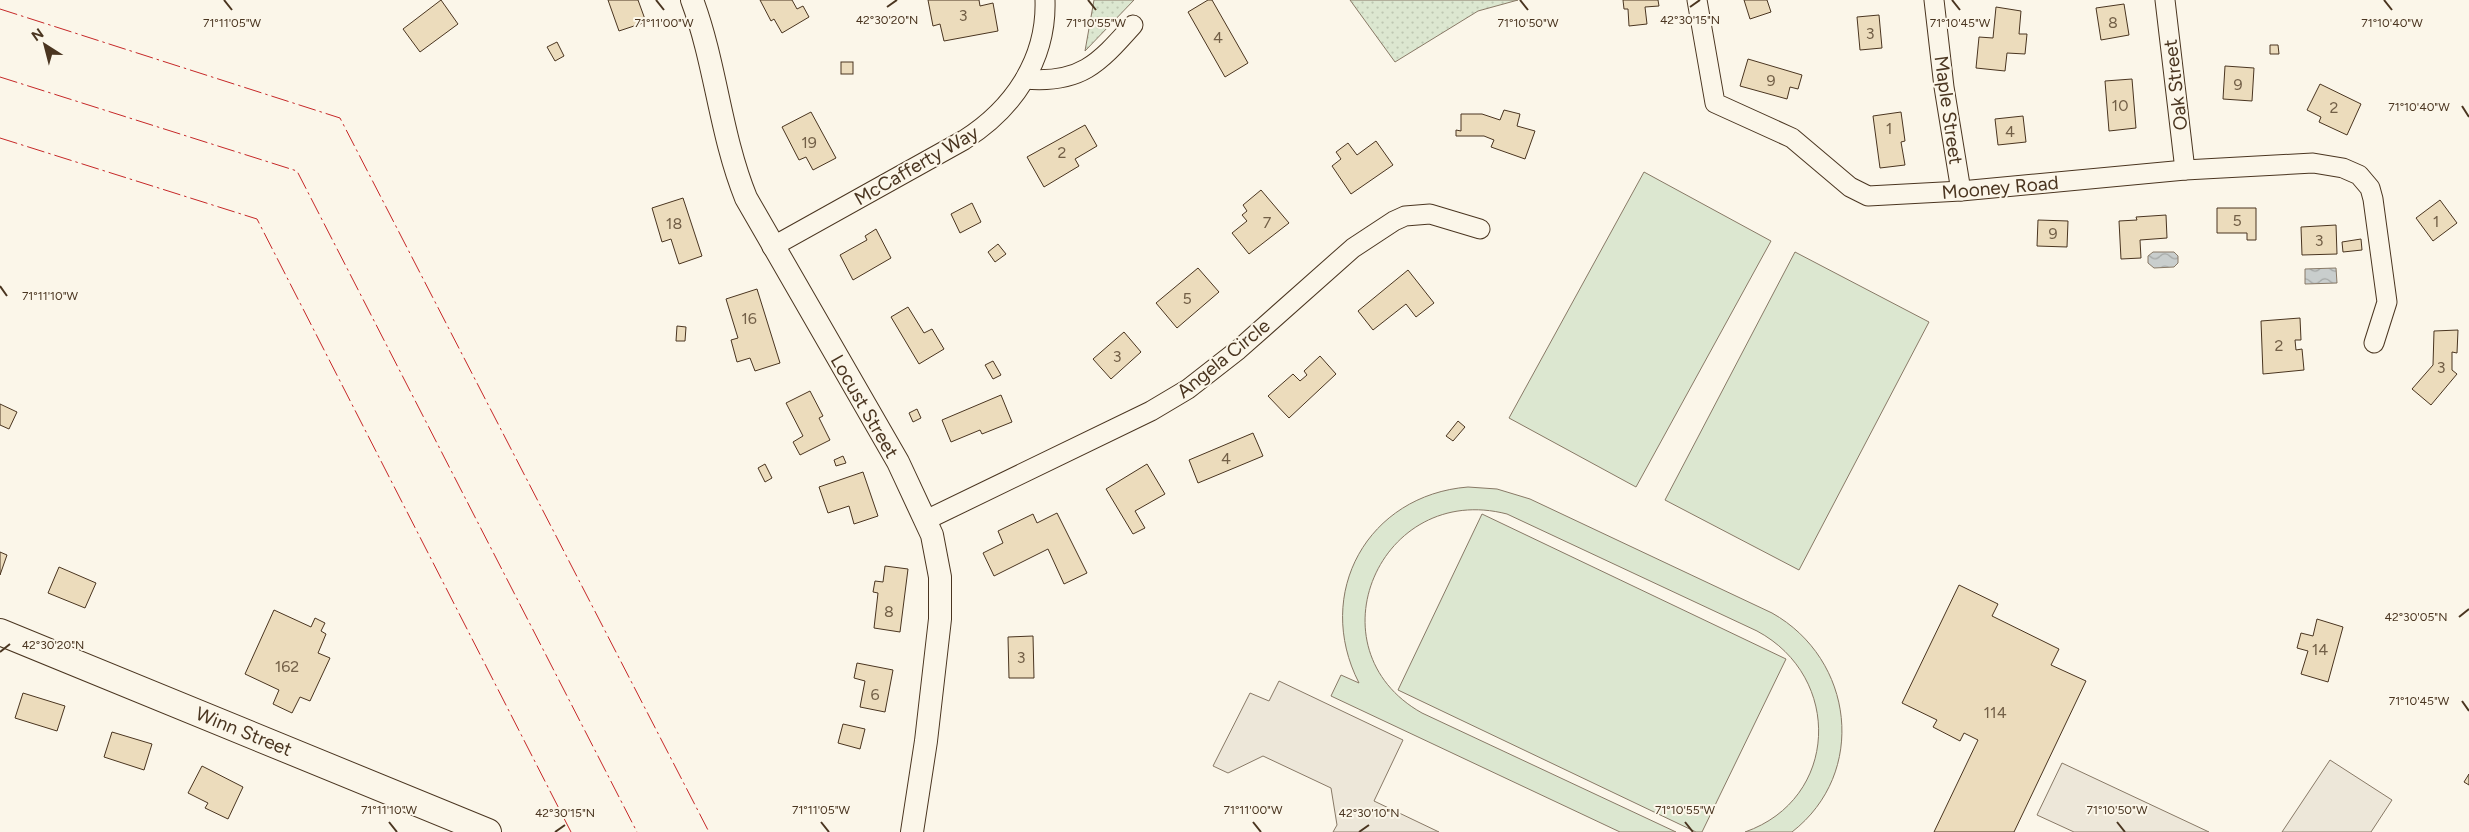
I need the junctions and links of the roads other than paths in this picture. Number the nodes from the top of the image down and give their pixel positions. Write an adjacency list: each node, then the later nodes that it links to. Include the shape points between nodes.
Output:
1 (692, 0): 11 (street, Locust Street, via 735,168 746,198)
2 (1045, 0): 7 (street, McCafferty Way, via 1042,38)
3 (1697, 0): 9 (street, Mooney Road, via 1714,103 1792,138 1850,187 1868,196)
4 (1934, 0): 9 (street, Maple Street)
5 (2165, 0): 8 (street, Oak Street)
6 (1134, 25): 7 (street, via 1103,57 1071,76 1050,81)
7 (1025, 79): 11 (street, McCafferty Way, via 1005,106 977,131)
8 (2185, 170): 9 (street, Mooney Road); 12 (street, Mooney Road, via 2313,163 2343,168 2359,175 2370,188 2387,302)
9 (1961, 191)
10 (1480, 229): 13 (street, Angela Circle, via 1430,214 1406,216 1387,224 1353,248 1238,350 1188,389 1151,411)
11 (772, 246): 13 (street, Locust Street, via 898,462)
12 (2374, 343)
13 (926, 520): 16 (street, Locust Street, via 937,556 940,602 933,685)
14 (0, 632): 15 (main road, Winn Street)
15 (488, 832)
16 (912, 832)

